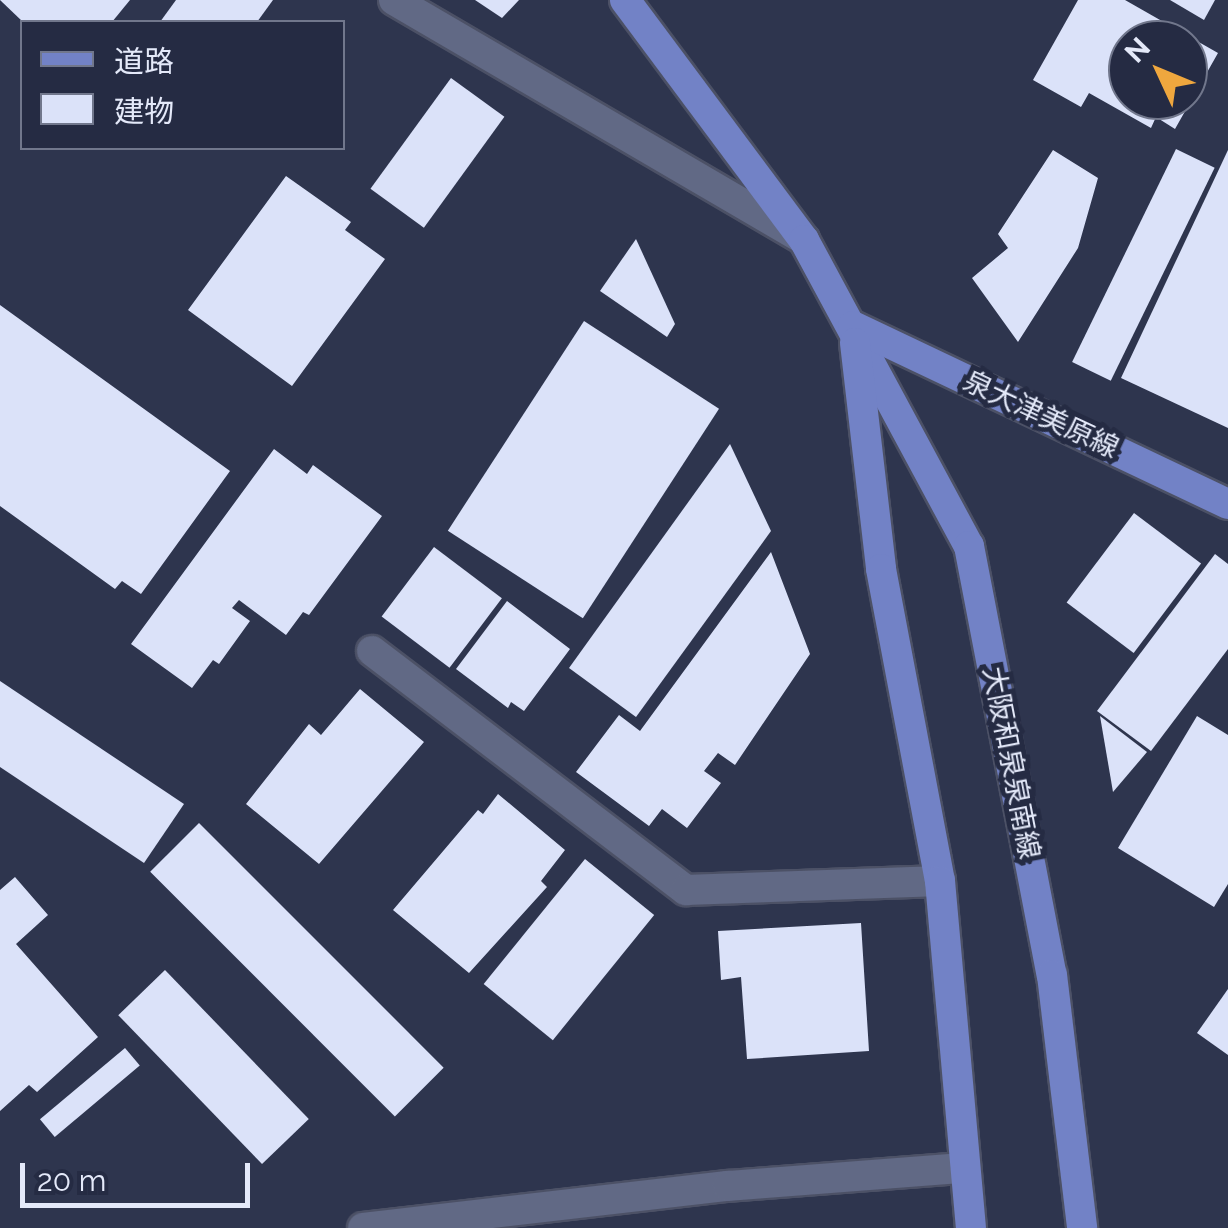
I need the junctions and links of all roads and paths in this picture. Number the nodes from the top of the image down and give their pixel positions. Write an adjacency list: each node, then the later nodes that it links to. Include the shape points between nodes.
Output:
1 (394, 0): 3 (street)
2 (624, 0): 3 (main road, 大阪和泉泉南線)
3 (804, 240): 4 (main road, 大阪和泉泉南線)
4 (854, 326): 5 (main road, 泉大津美原線); 7 (main road, 大阪和泉泉南線, via 882,569); 11 (main road, 大阪和泉泉南線, via 969,546 1052,975)
5 (1228, 504)
6 (372, 652): 7 (street, via 686,890)
7 (940, 881): 8 (main road, 大阪和泉泉南線)
8 (964, 1168): 9 (street, via 728,1186); 10 (main road, 大阪和泉泉南線)
9 (363, 1228)
10 (970, 1228)
11 (1082, 1228)

